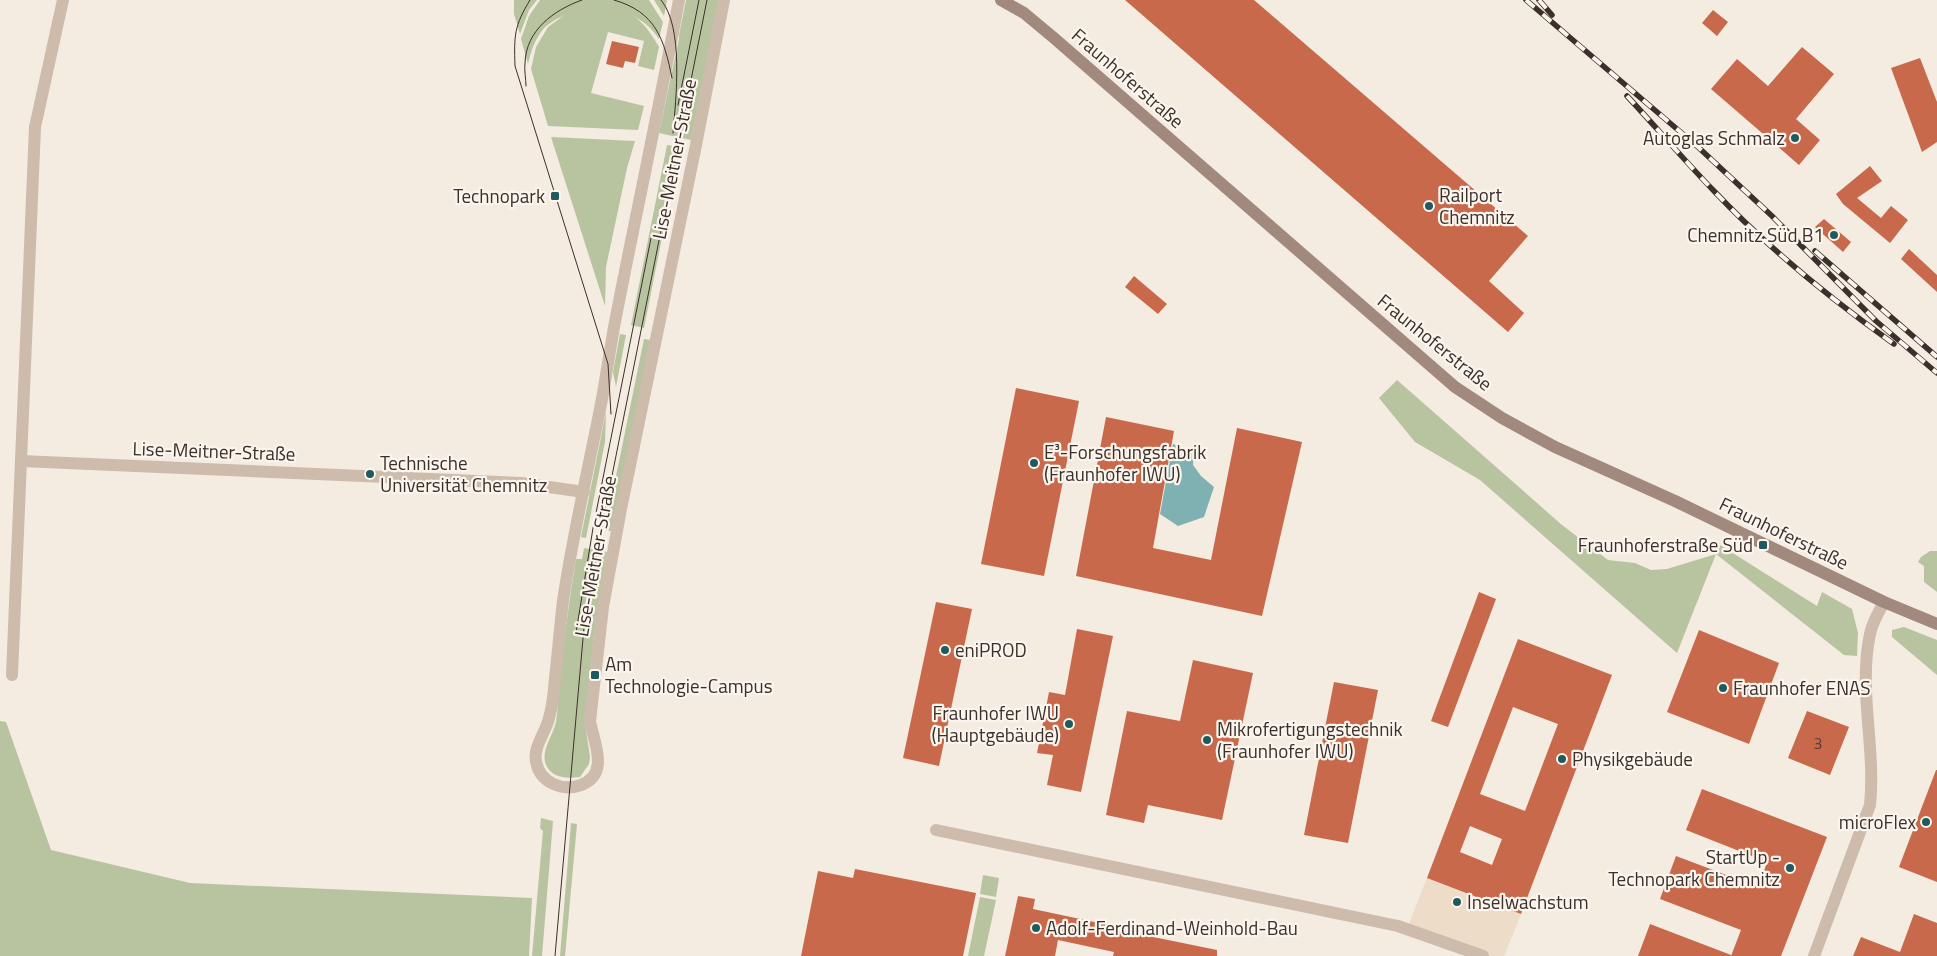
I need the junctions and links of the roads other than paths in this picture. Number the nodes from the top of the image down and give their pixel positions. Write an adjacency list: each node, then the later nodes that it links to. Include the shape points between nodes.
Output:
1 (63, 0): 5 (street, via 35,127)
2 (679, 0): 6 (street, Lise-Meitner-Straße)
3 (724, 0): 6 (street, Lise-Meitner-Straße, via 603,607 590,721 599,763 587,783 562,787 547,781 538,772 535,754 550,713 564,600)
4 (1002, 0): 7 (main road, Fraunhoferstraße, via 1054,38 1455,387 1502,418 1555,446)
5 (21, 461): 6 (street, Lise-Meitner-Straße, via 521,483); 9 (street)
6 (584, 492)
7 (1884, 602): 8 (main road, Fraunhoferstraße); 12 (street, via 1870,632 1867,657 1870,805)
8 (1937, 624)
9 (12, 675)
10 (936, 830): 11 (street, via 1398,926)
11 (1482, 956)
12 (1814, 956)

